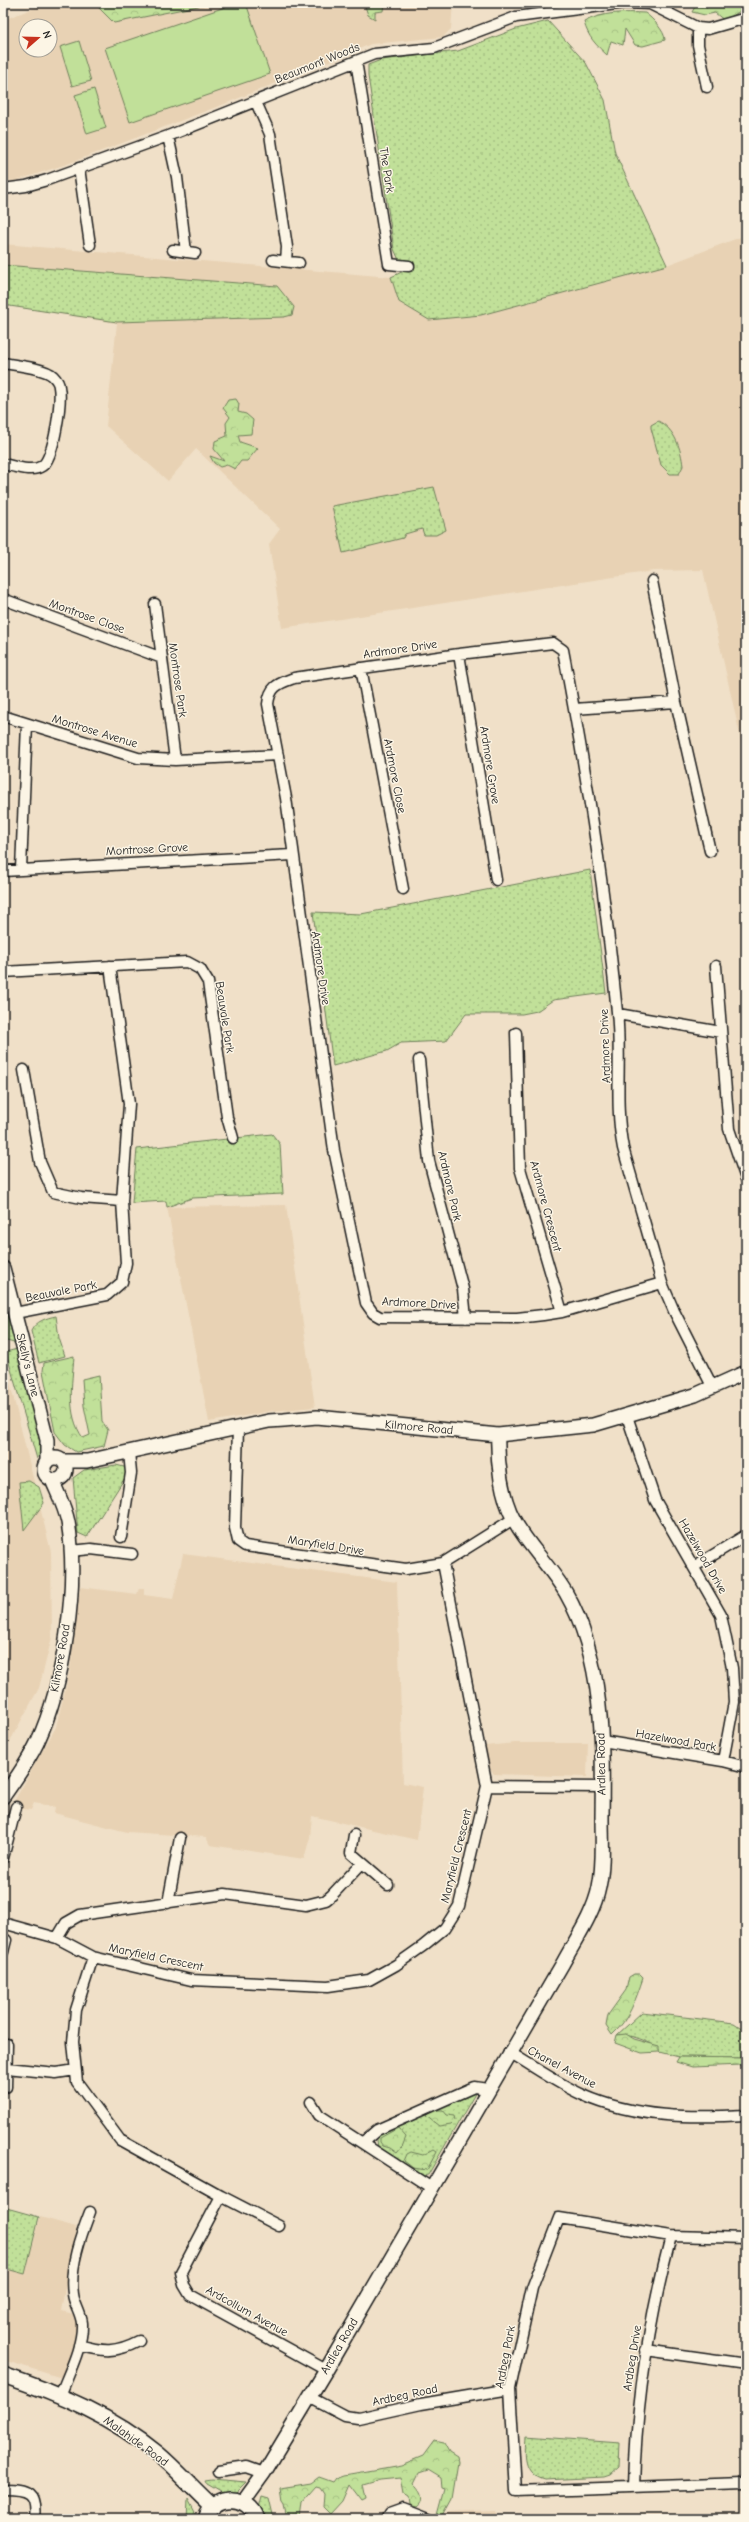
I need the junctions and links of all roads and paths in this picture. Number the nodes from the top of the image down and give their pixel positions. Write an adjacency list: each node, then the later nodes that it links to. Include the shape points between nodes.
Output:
1 (650, 3): 3 (street); 4 (street, Beaumont Woods, via 625,3 516,17 434,48 374,54)
2 (746, 18): 3 (street, via 708,29)
3 (698, 28): 5 (street, via 698,45)
4 (356, 61): 6 (street, Beaumont Woods); 15 (street, The Park, via 389,264)
5 (707, 87)
6 (256, 102): 7 (street, Beaumont Woods); 13 (street, via 270,134 288,247)
7 (168, 136): 8 (street, Beaumont Woods); 11 (street, via 191,252)
8 (79, 168): 9 (street, Beaumont Woods, via 26,186); 10 (street)
9 (3, 189)
10 (90, 245)
11 (173, 250)
12 (273, 260): 13 (street)
13 (286, 261): 14 (street)
14 (299, 263)
15 (409, 266)
16 (3, 363): 17 (street, via 47,372 60,388 56,427 48,460 42,467 29,469)
17 (3, 464)
18 (652, 581): 24 (street)
19 (3, 598): 22 (street, Montrose Close)
20 (155, 604): 22 (street, Montrose Park)
21 (459, 654): 23 (street, Ardmore Drive); 25 (street, Ardmore Drive, via 553,643 563,650); 34 (street, Ardmore Grove)
22 (162, 658): 29 (street, Montrose Park)
23 (361, 668): 28 (street, Ardmore Drive, via 294,678 274,685 269,692 268,704); 35 (street, Ardmore Close)
24 (676, 702): 25 (street); 30 (street)
25 (574, 709): 39 (street, Ardmore Drive)
26 (3, 716): 27 (street, Montrose Avenue)
27 (27, 724): 29 (street, Montrose Avenue, via 138,758); 32 (street)
28 (278, 755): 29 (street, Montrose Avenue); 31 (street, Ardmore Drive)
29 (175, 760)
30 (710, 851)
31 (292, 855): 32 (street, Montrose Grove); 51 (street, Ardmore Drive, via 334,1150 366,1303 373,1313 380,1317)
32 (21, 869): 33 (street, Montrose Grove)
33 (3, 871)
34 (496, 880)
35 (403, 890)
36 (110, 966): 38 (street, Beauvale Park); 44 (street, Beauvale Park, via 188,962 200,969 208,982 227,1117); 46 (street, Beauvale Park, via 129,1104)
37 (716, 966): 41 (street)
38 (3, 972)
39 (618, 1014): 41 (street); 48 (street, Ardmore Drive, via 619,1128)
40 (516, 1032): 49 (street, Ardmore Crescent, via 520,1168)
41 (721, 1032): 45 (street, via 729,1128)
42 (419, 1060): 51 (street, Ardmore Park, via 429,1162 463,1289)
43 (24, 1070): 46 (street, via 40,1162 53,1192 81,1198)
44 (233, 1138)
45 (746, 1179)
46 (122, 1201): 50 (street, Beauvale Park, via 126,1263 122,1282 107,1295)
47 (3, 1268): 50 (street, Skelly's Lane)
48 (662, 1283): 49 (street, Ardmore Drive); 53 (street, Ardmore Drive)
49 (562, 1312): 51 (street, Ardmore Drive, via 517,1318)
50 (15, 1313): 57 (street, Skelly's Lane)
51 (466, 1318)
52 (746, 1372): 53 (street, Kilmore Road)
53 (713, 1388): 54 (street, Kilmore Road)
54 (627, 1416): 56 (street, Kilmore Road, via 593,1425); 67 (street, Hazelwood Drive, via 655,1500)
55 (238, 1428): 56 (street, Kilmore Road, via 269,1421 317,1417); 58 (street, Kilmore Road); 66 (street, Maryfield Drive, via 235,1528 236,1538 241,1544 406,1569)
56 (498, 1434): 61 (street, Ardlea Road, via 500,1475)
57 (47, 1440): 59 (street, Skelly's Lane); 60 (street, Skelly's Lane)
58 (129, 1452): 60 (street, Kilmore Road, via 87,1461); 63 (street, via 131,1473)
59 (47, 1462): 60 (street, via 54,1458); 60 (street, Skelly's Lane, via 45,1473)
60 (61, 1470): 64 (street, Kilmore Road)
61 (513, 1519): 66 (street, Maryfield Drive); 68 (street, Ardlea Road, via 566,1594 583,1634 598,1690)
62 (746, 1535): 67 (street)
63 (121, 1537)
64 (71, 1551): 65 (street, via 91,1549); 73 (street, Kilmore Road, via 67,1630 51,1705 37,1743)
65 (132, 1554)
66 (444, 1563): 71 (street, Maryfield Crescent)
67 (695, 1566): 69 (street, Hazelwood Drive, via 721,1615 732,1668 734,1702)
68 (602, 1741): 69 (street, Hazelwood Park); 72 (street, Ardlea Road)
69 (723, 1761): 70 (street, Hazelwood Park)
70 (746, 1767)
71 (487, 1786): 72 (street); 85 (street, Maryfield Crescent, via 459,1906 445,1928 396,1965 369,1980 328,1986 191,1980)
72 (602, 1787): 87 (street, Ardlea Road, via 602,1866 595,1900 563,1963)
73 (3, 1797)
74 (16, 1807): 77 (street)
75 (354, 1835): 78 (street, via 351,1853)
76 (180, 1838): 80 (street)
77 (3, 1858)
78 (362, 1863): 79 (street); 80 (street, via 326,1900 306,1905 236,1894)
79 (388, 1884)
80 (168, 1903): 82 (street, via 80,1915 66,1923)
81 (3, 1923): 82 (street, Maryfield Crescent)
82 (57, 1938): 85 (street, Maryfield Crescent)
83 (6, 1940): 84 (street)
84 (3, 1952)
85 (93, 1957): 89 (street, via 76,2010 73,2042)
86 (7, 2044): 88 (street)
87 (509, 2052): 91 (street, Ardlea Road); 93 (street, Chanel Avenue, via 583,2095 607,2104 654,2114 696,2118)
88 (7, 2068): 89 (street, via 56,2073); 90 (street)
89 (75, 2070): 96 (street, via 77,2082 120,2140)
90 (6, 2088)
91 (488, 2089): 94 (street, via 474,2087 377,2130); 95 (street, Ardlea Road)
92 (311, 2102): 94 (street, via 319,2115)
93 (746, 2115)
94 (362, 2143): 95 (street)
95 (430, 2187): 105 (street, Ardlea Road)
96 (221, 2196): 98 (street); 105 (street, Ardcollum Avenue, via 181,2272 190,2295)
97 (90, 2212): 102 (street, via 83,2230 72,2283 73,2296 82,2323)
98 (279, 2226)
99 (671, 2236): 100 (street, Ardbeg Park); 103 (street, Ardbeg Drive); 107 (street, Ardbeg Park, via 559,2218 532,2288)
100 (746, 2238)
101 (139, 2341): 102 (street, via 122,2350 94,2349)
102 (79, 2345): 108 (street)
103 (646, 2350): 104 (street); 113 (street, Ardbeg Drive, via 635,2429)
104 (746, 2364)
105 (326, 2370): 109 (street, Ardlea Road)
106 (3, 2376): 108 (main road, Malahide Road)
107 (510, 2389): 109 (street, Ardbeg Road, via 358,2418 345,2416); 113 (street, Ardbeg Park, via 516,2491)
108 (60, 2396): 116 (main road, Malahide Road, via 126,2430 158,2454)
109 (309, 2397): 111 (street, Ardlea Road)
110 (218, 2471): 111 (street, via 247,2467)
111 (264, 2473): 115 (street, Ardlea Road)
112 (744, 2483): 113 (street, Ardbeg Park)
113 (634, 2487)
114 (3, 2488): 117 (street, via 21,2489 30,2494 36,2504)
115 (243, 2502): 116 (main road, via 226,2500); 118 (main road, via 250,2507)
116 (210, 2513)
117 (34, 2519)
118 (257, 2519)
119 (386, 2519): 120 (street, via 389,2514 404,2509)
120 (429, 2519)

